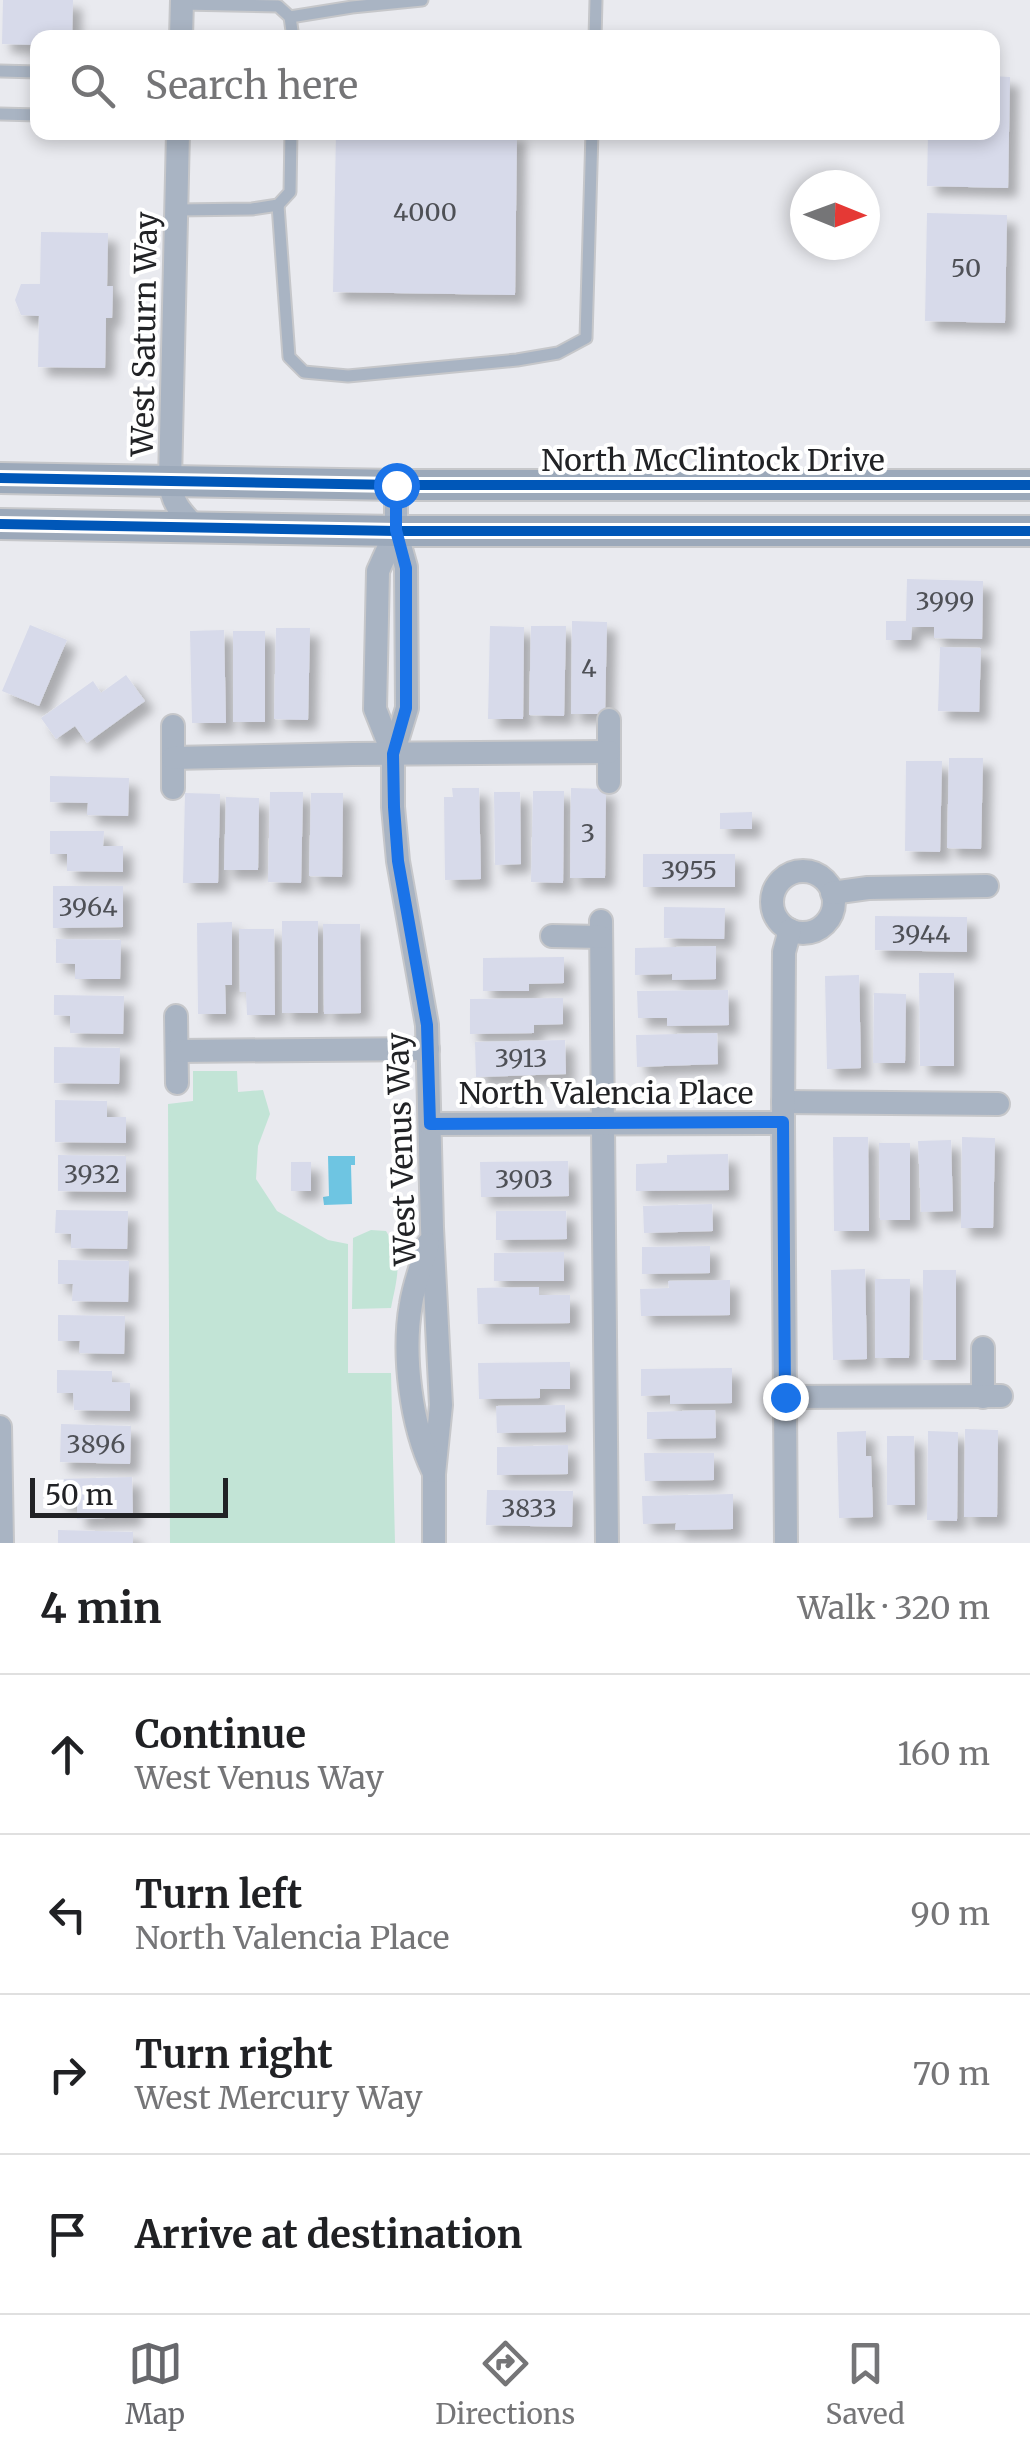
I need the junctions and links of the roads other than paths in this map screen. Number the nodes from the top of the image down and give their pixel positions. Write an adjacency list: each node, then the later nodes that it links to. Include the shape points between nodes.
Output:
1 (422, 0): 4 (lane)
2 (596, 0): 7 (lane)
3 (182, 2): 4 (lane, via 278,6); 5 (street)
4 (290, 17): 6 (lane)
5 (181, 30)
6 (291, 30)
7 (595, 30)
8 (0, 71): 9 (lane)
9 (30, 72)
10 (0, 114): 11 (lane)
11 (30, 115)
12 (178, 140): 16 (street, West Saturn Way)
13 (291, 140): 15 (lane, via 290,192)
14 (592, 140): 15 (lane, via 586,338 558,353 348,376 304,372 289,357)
15 (278, 204): 16 (lane)
16 (176, 210): 18 (street, West Saturn Way)
17 (0, 478): 18 (main road, North McClintock Drive)
18 (170, 481): 19 (main road, North McClintock Drive); 22 (street, West Saturn Way, via 172,497)
19 (396, 485): 20 (main road, North McClintock Drive); 23 (street, West Venus Way)
20 (1030, 485)
21 (0, 524): 22 (main road)
22 (196, 528): 23 (main road)
23 (396, 530): 24 (main road); 25 (street, West Venus Way, via 378,570); 26 (street, West Venus Way, via 406,568)
24 (1030, 531)
25 (376, 680): 26 (street); 30 (street, West Venus Way, via 375,709)
26 (406, 681): 30 (street, West Venus Way)
27 (609, 720): 29 (street)
28 (173, 726): 31 (street)
29 (609, 752): 30 (street); 32 (street)
30 (393, 754): 31 (street); 39 (street, West Venus Way, via 398,861)
31 (173, 758): 33 (street)
32 (610, 782)
33 (174, 788)
34 (987, 886): 35 (street)
35 (832, 893): 36 (street, via 826,922 810,932); 36 (street, via 811,872 782,878 772,906)
36 (790, 930): 43 (street, via 784,952)
37 (552, 936): 44 (street, via 601,929)
38 (176, 1016): 40 (street)
39 (428, 1049): 40 (street); 45 (street, West Venus Way)
40 (177, 1051): 41 (street)
41 (178, 1083)
42 (998, 1104): 43 (street, North Valencia Place)
43 (783, 1112): 44 (street, North Valencia Place); 47 (street)
44 (602, 1122): 45 (street, North Valencia Place); 51 (street)
45 (430, 1124): 50 (street, West Venus Way, via 432,1228 411,1302 409,1339 421,1446 434,1474)
46 (983, 1348): 47 (street, via 992,1397)
47 (785, 1397): 52 (street)
48 (0, 1427): 49 (street)
49 (2, 1543)
50 (434, 1543)
51 (607, 1543)
52 (786, 1543)

